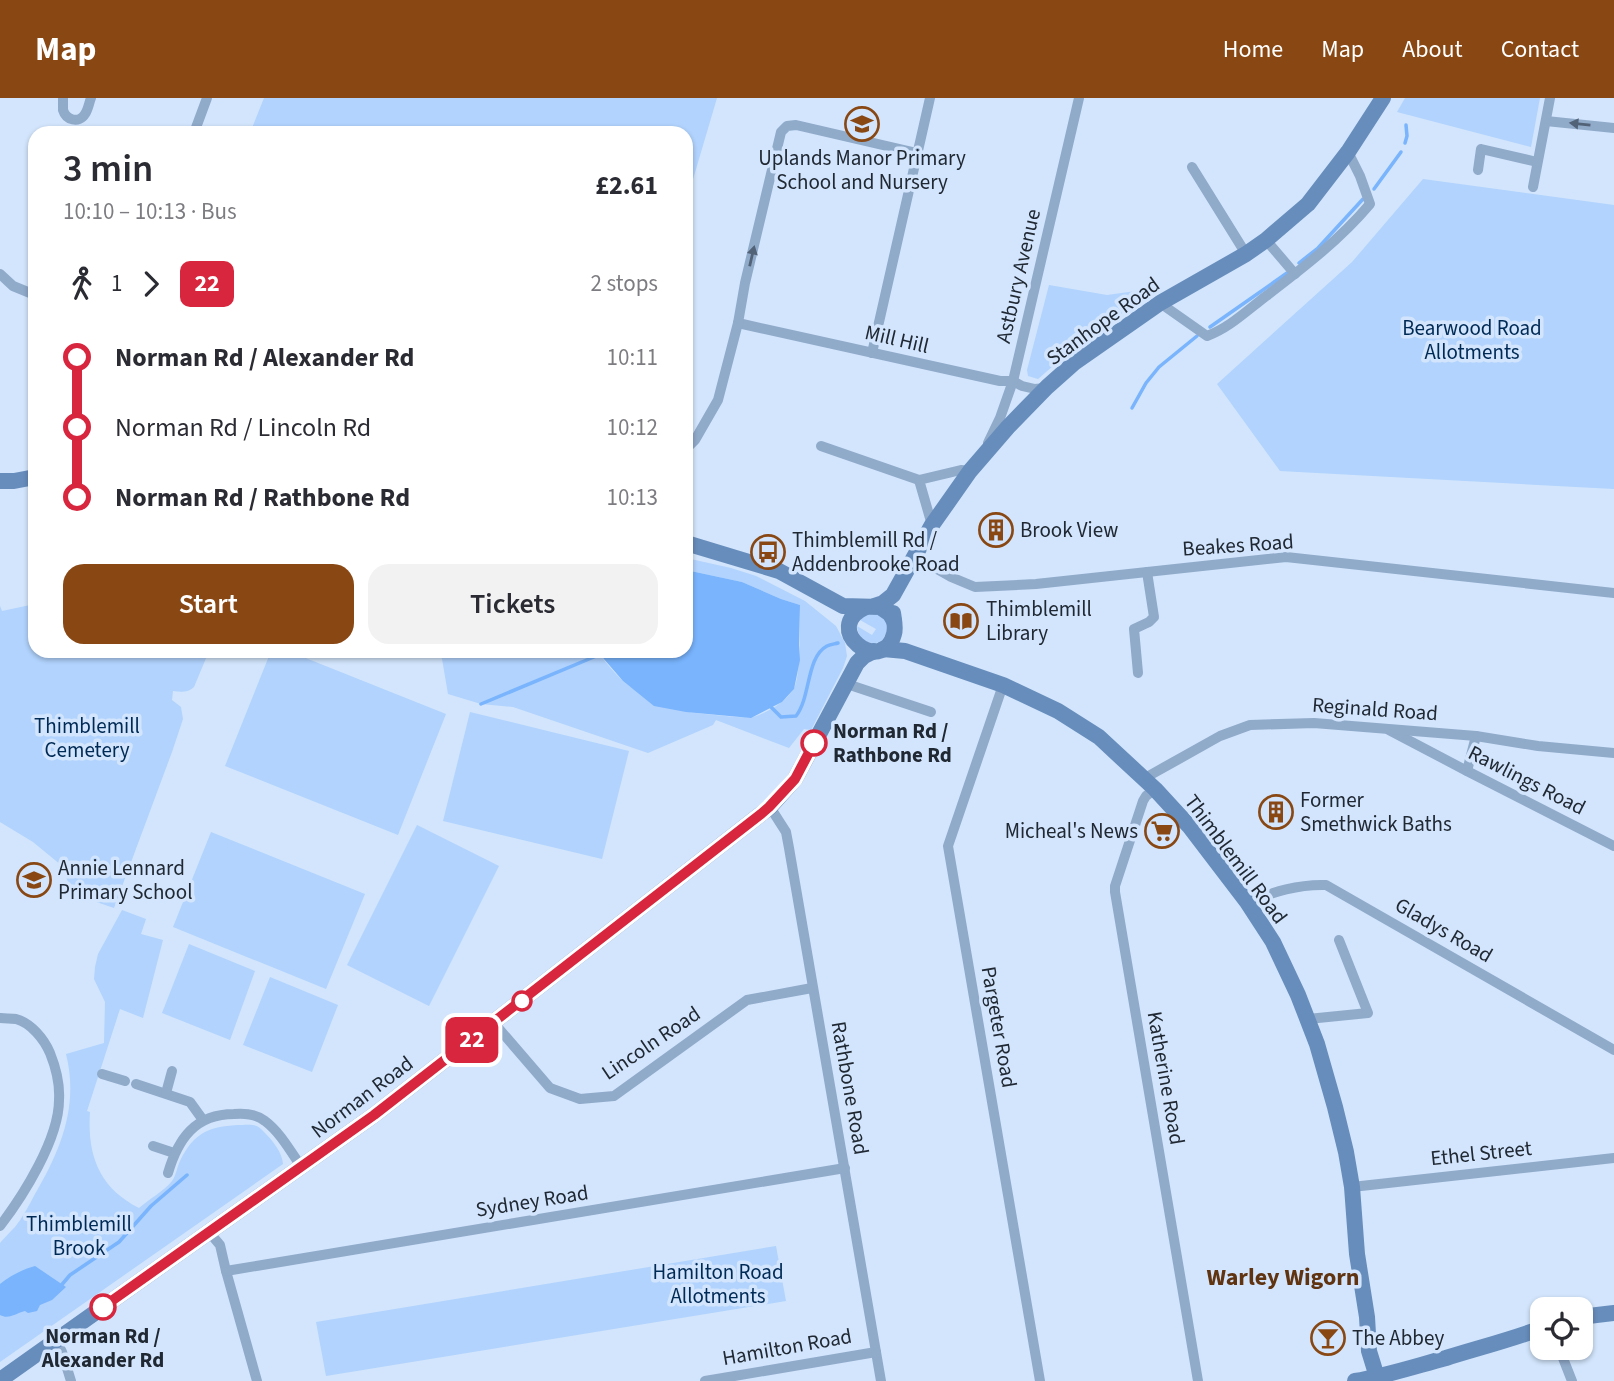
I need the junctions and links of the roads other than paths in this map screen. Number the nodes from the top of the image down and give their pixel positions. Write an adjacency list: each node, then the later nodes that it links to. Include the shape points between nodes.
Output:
1 (63, 98): 2 (street, via 66,116 76,120 87,113)
2 (91, 98)
3 (207, 98): 9 (street)
4 (930, 98): 12 (street)
5 (1079, 98): 25 (street, Astbury Avenue)
6 (1383, 98): 11 (street, Stanhope Road)
7 (1550, 98): 8 (street)
8 (1546, 121): 10 (street, one-way to 8); 13 (street)
9 (197, 126)
10 (1614, 128)
11 (1348, 152): 17 (street, Stanhope Road, via 1308,204); 20 (street, via 1370,204)
12 (917, 153): 23 (street, one-way to 12, via 781,132 787,126); 24 (street)
13 (1537, 162): 15 (street, via 1481,149); 16 (street)
14 (1192, 167): 18 (street)
15 (1478, 170)
16 (1533, 187)
17 (1266, 240): 18 (street, Stanhope Road); 20 (street)
18 (1246, 254): 22 (street, Stanhope Road)
19 (0, 274): 21 (street)
20 (1295, 274): 22 (street, via 1222,330 1206,336)
21 (28, 292)
22 (1160, 303): 26 (street, Stanhope Road)
23 (738, 323): 24 (street, Mill Hill); 27 (street, via 718,400)
24 (872, 353): 25 (street, Mill Hill, via 1000,382)
25 (1013, 381): 26 (street, Mill Hill, via 1035,389); 29 (street, Astbury Avenue)
26 (1047, 387): 29 (street, Stanhope Road)
27 (693, 442)
28 (821, 446): 33 (street)
29 (975, 465): 33 (street); 35 (street, Stanhope Road)
30 (0, 473): 31 (street)
31 (28, 476)
32 (28, 478): 34 (street)
33 (919, 480): 35 (street)
34 (0, 481)
35 (932, 525): 37 (street, Stanhope Road)
36 (693, 545): 41 (street, via 779,571)
37 (914, 556): 38 (street, Beakes Road, via 975,587); 40 (street, Stanhope Road)
38 (1147, 572): 39 (street, Beakes Road, via 1286,557); 49 (street, via 1154,617 1133,629)
39 (1614, 593)
40 (893, 595): 42 (street); 43 (street)
41 (835, 603): 42 (street); 44 (street)
42 (870, 606): 43 (street, via 885,610); 44 (street, via 855,614)
43 (895, 625): 46 (street, via 893,638); 47 (street)
44 (850, 626): 45 (street)
45 (855, 643): 46 (street, via 865,650); 48 (street)
46 (879, 650): 47 (street, Thimblemill Road); 48 (street, Norman Road)
47 (905, 651): 51 (street, Thimblemill Road)
48 (858, 663): 50 (street, Norman Road)
49 (1138, 673)
50 (847, 684): 52 (street); 58 (street, Norman Road, via 795,779)
51 (1003, 685): 57 (street, Thimblemill Road, via 1099,737); 93 (street, Pargeter Road, via 948,846)
52 (931, 712)
53 (1387, 729): 54 (street, Reginald Road); 56 (street, Rawlings Road); 57 (street, Reginald Road, via 1314,723 1250,725 1220,736)
54 (1476, 736): 55 (street, Reginald Road); 56 (street)
55 (1614, 753)
56 (1467, 771): 59 (street, Rawlings Road)
57 (1150, 783): 60 (street, Thimblemill Road); 94 (street, Katherine Road, via 1115,892)
58 (769, 807): 62 (street, Rathbone Road, via 788,840); 65 (street, Norman Road)
59 (1614, 846)
60 (1247, 902): 64 (street, Thimblemill Road, via 1273,943); 66 (street, Gladys Road, via 1308,884 1326,885)
61 (1339, 940): 64 (street, via 1368,1013)
62 (812, 988): 65 (street, Lincoln Road, via 747,1000 614,1096 580,1099 550,1088); 75 (street, Rathbone Road)
63 (0, 1018): 78 (street, via 19,1020 47,1046 59,1082 60,1102 40,1162)
64 (1308, 1018): 77 (street, Thimblemill Road, via 1335,1107)
65 (494, 1023): 74 (street, Norman Road)
66 (1614, 1050)
67 (172, 1071): 69 (street)
68 (102, 1074): 69 (street)
69 (166, 1093): 70 (street, via 190,1102)
70 (203, 1120): 72 (street); 74 (street, via 223,1114 256,1115 275,1131)
71 (153, 1146): 72 (street)
72 (174, 1153): 76 (street)
73 (1614, 1158): 77 (street, Ethel Street)
74 (302, 1168): 79 (street, Norman Road)
75 (845, 1168): 80 (street, Sydney Road); 85 (street, Rathbone Road)
76 (168, 1173)
77 (1352, 1187): 87 (street, Thimblemill Road, via 1369,1351)
78 (0, 1226)
79 (209, 1232): 80 (street, via 220,1245); 84 (street, Norman Road)
80 (226, 1271): 90 (street)
81 (1614, 1314): 82 (street)
82 (1593, 1316)
83 (1530, 1332): 87 (street)
84 (56, 1340): 88 (street, Norman Road); 89 (street)
85 (876, 1352): 91 (street, Hamilton Road); 92 (street, Rathbone Road)
86 (1564, 1360): 96 (street)
87 (1377, 1379): 95 (street)
88 (0, 1380)
89 (71, 1381)
90 (257, 1381)
91 (705, 1381)
92 (881, 1381)
93 (1040, 1381)
94 (1198, 1381)
95 (1355, 1381)
96 (1572, 1381)

